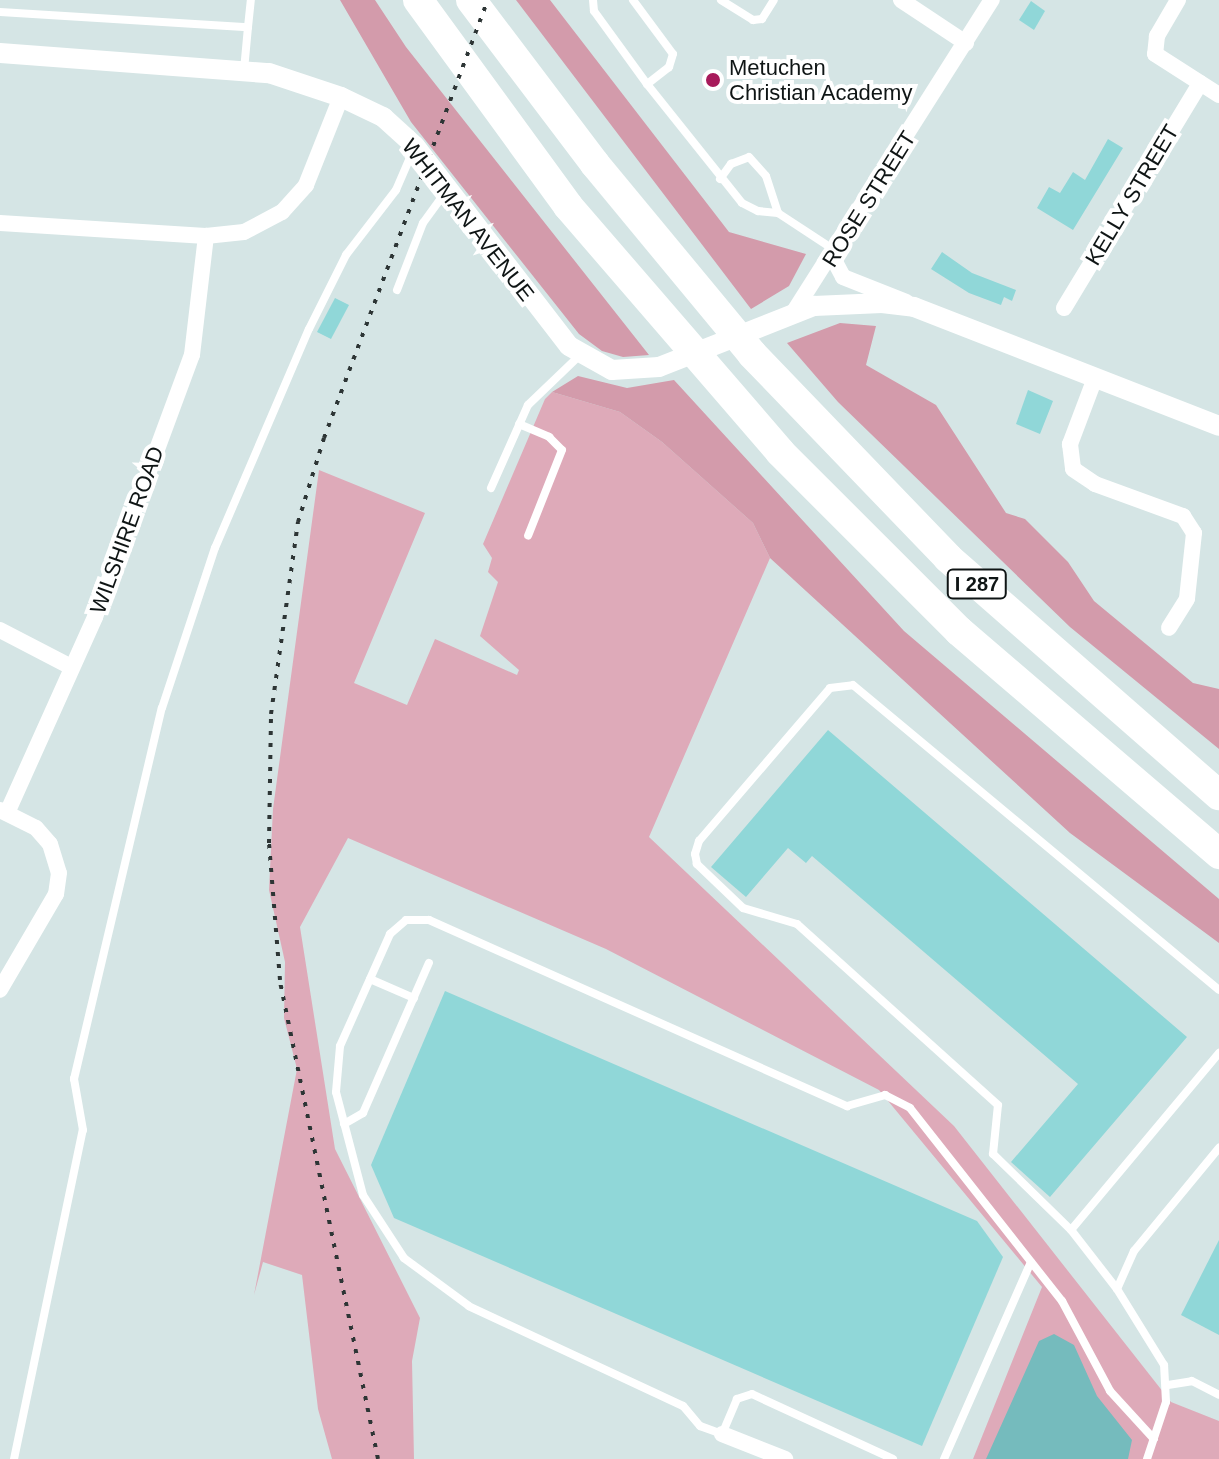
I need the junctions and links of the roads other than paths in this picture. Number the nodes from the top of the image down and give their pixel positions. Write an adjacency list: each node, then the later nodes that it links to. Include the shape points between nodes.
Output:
1 (251, 0): 12 (lane)
2 (418, 0): 42 (highway, I 287, via 568,206 780,452 979,650)
3 (471, 0): 40 (highway, I 287, via 595,164 762,365 948,558)
4 (593, 0): 17 (lane, via 594,11)
5 (633, 0): 17 (lane, via 673,54 669,67)
6 (721, 0): 7 (lane, via 753,20 762,19)
7 (774, 0)
8 (901, 0): 13 (street)
9 (992, 0): 13 (street, ROSE STREET)
10 (1178, 0): 16 (street, via 1157,36 1155,54)
11 (0, 12): 12 (lane)
12 (248, 27): 15 (lane)
13 (966, 43): 26 (street, ROSE STREET)
14 (0, 53): 15 (street, WHITMAN AVENUE)
15 (244, 70): 19 (street, WHITMAN AVENUE)
16 (1200, 83): 18 (street); 29 (street, KELLY STREET)
17 (647, 84): 21 (lane)
18 (1219, 95)
19 (341, 97): 20 (street, WHITMAN AVENUE, via 383,117); 25 (street, via 316,167 296,199 267,223 225,237)
20 (415, 146): 22 (street, WHITMAN AVENUE); 58 (lane, via 396,190 346,255 309,329 215,548 162,708 83,1033 74,1079 83,1130)
21 (720, 179): 23 (lane, via 750,208); 23 (lane, via 731,164 749,157 766,176)
22 (447, 190): 27 (lane, via 423,223); 31 (street, WHITMAN AVENUE, via 530,302)
23 (778, 213): 26 (lane)
24 (0, 223): 25 (street)
25 (206, 236): 39 (street, WILSHIRE ROAD, via 192,355 95,617)
26 (835, 254): 28 (street, WHITMAN AVENUE, via 843,277); 30 (street, ROSE STREET)
27 (397, 290)
28 (914, 307): 30 (street, WHITMAN AVENUE, via 852,301); 32 (street, WHITMAN AVENUE)
29 (1064, 308)
30 (793, 313): 31 (street, WHITMAN AVENUE, via 659,367 612,370)
31 (579, 356): 33 (lane, via 528,405)
32 (1095, 378): 34 (street, WHITMAN AVENUE); 37 (street, via 1070,444 1073,469 1095,484 1183,516 1194,533 1187,599)
33 (519, 424): 35 (lane); 36 (lane, via 549,437 562,450)
34 (1219, 426)
35 (491, 488)
36 (528, 536)
37 (1169, 628)
38 (0, 630): 39 (street)
39 (71, 667): 41 (street, WILSHIRE ROAD)
40 (1219, 795)
41 (4, 811): 45 (street, via 36,828 50,844 59,873 56,894)
42 (1219, 854)
43 (429, 963): 47 (lane)
44 (370, 979): 47 (lane); 49 (lane, via 335,1065); 52 (lane, via 390,934 406,920 429,920 847,1106 885,1095 898,1100 910,1108)
45 (0, 990)
46 (1219, 990): 51 (lane, via 853,685 830,688 699,841 697,864 743,908 797,924 998,1105 993,1154)
47 (414, 998): 49 (lane, via 363,1113)
48 (1219, 1053): 51 (lane)
49 (344, 1124): 56 (lane, via 363,1195 404,1258 426,1278 469,1306 683,1406 700,1426)
50 (1219, 1148): 53 (lane, via 1134,1251)
51 (1071, 1230): 53 (lane)
52 (1031, 1262): 57 (lane, via 1062,1301 1117,1400); 61 (lane)
53 (1117, 1289): 54 (lane, via 1164,1365)
54 (1168, 1385): 55 (lane, via 1192,1381); 57 (lane)
55 (1219, 1395)
56 (722, 1434): 59 (street); 60 (lane, via 737,1399 752,1394)
57 (1154, 1439): 62 (lane)
58 (14, 1459)
59 (785, 1459)
60 (893, 1459)
61 (944, 1459)
62 (1147, 1459)

